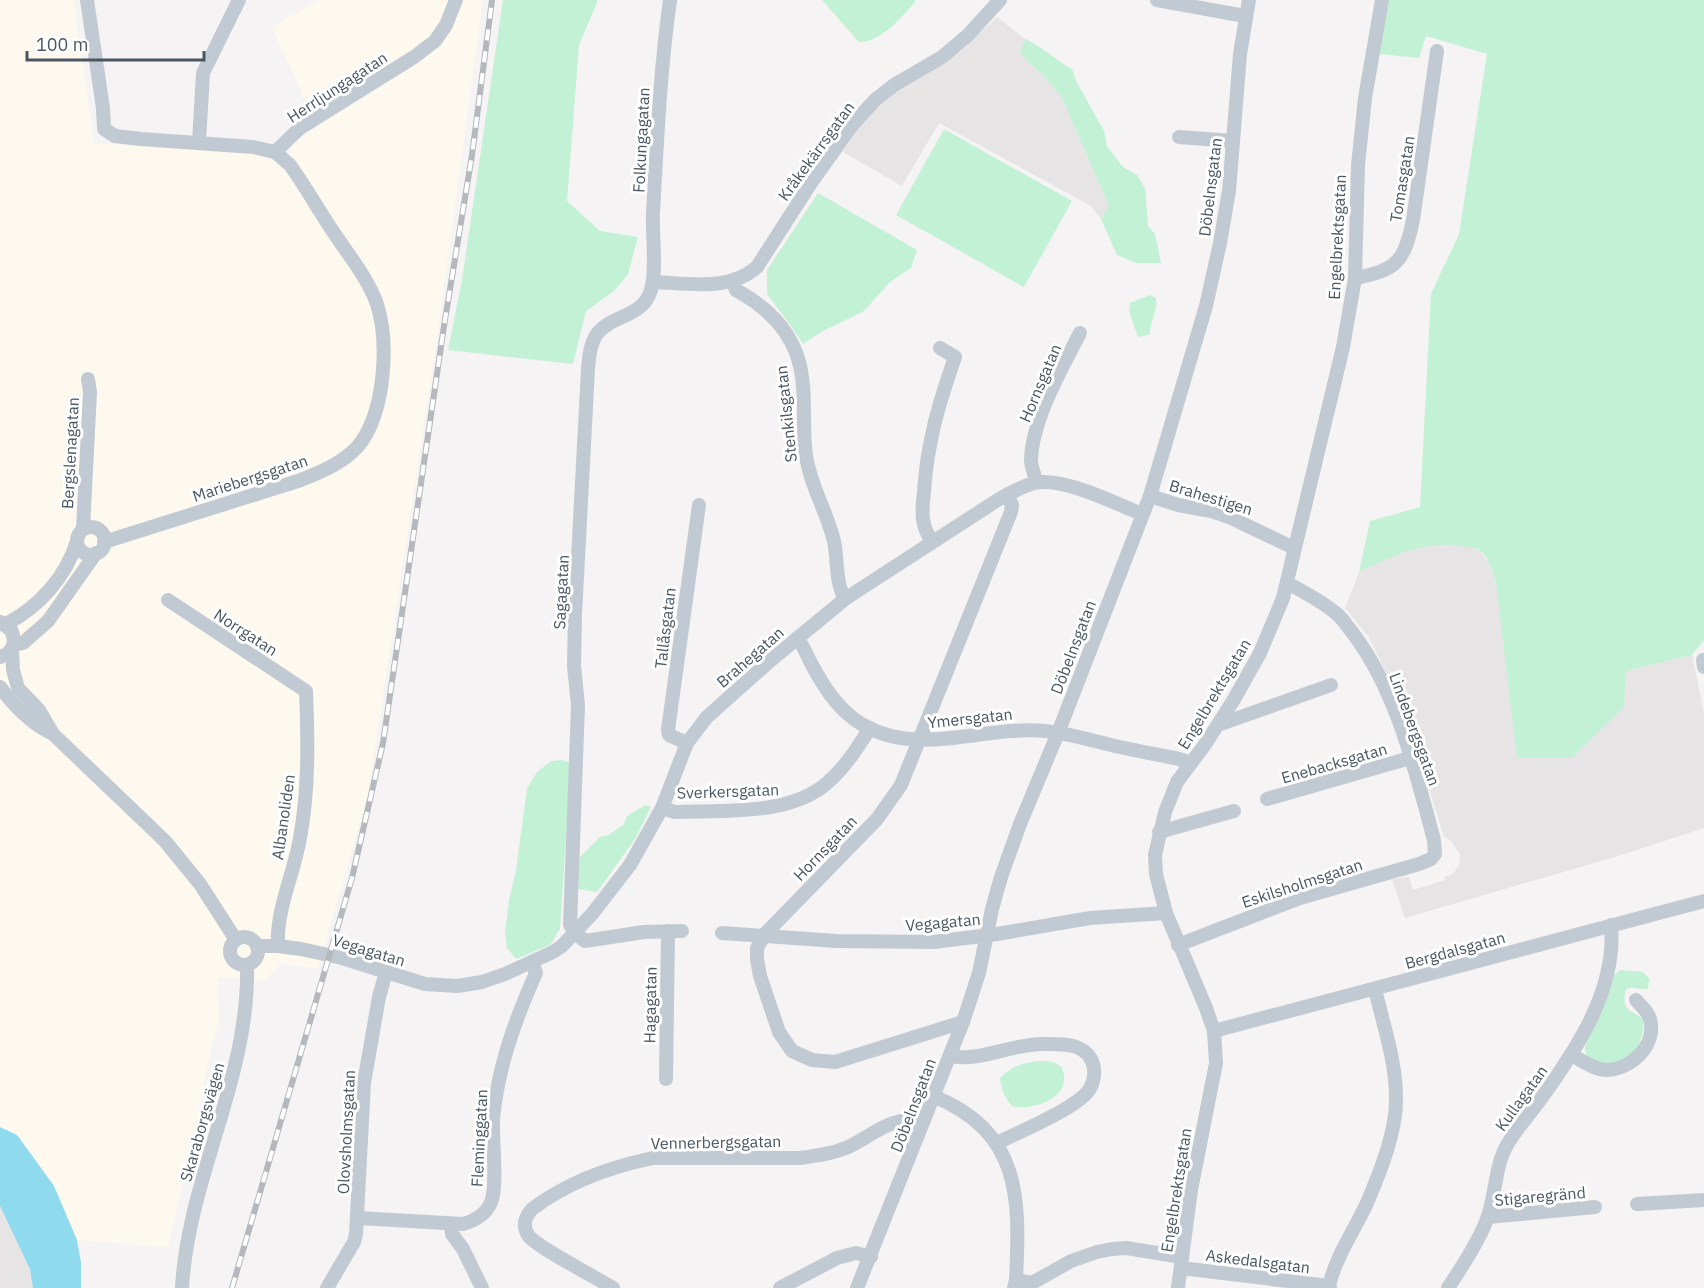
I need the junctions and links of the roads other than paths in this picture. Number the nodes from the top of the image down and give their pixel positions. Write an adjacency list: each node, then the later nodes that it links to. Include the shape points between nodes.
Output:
1 (87, 0): 13 (street, via 104,129 115,136)
2 (239, 0): 13 (street, via 203,74)
3 (456, 0): 14 (street, Herrljungagatan, via 435,41 300,128)
4 (670, 0): 16 (street, Folkungagatan, via 658,112)
5 (1000, 0): 17 (street, Kråkekärrsgatan, via 942,57 875,100 811,183 757,267)
6 (1157, 0): 9 (street)
7 (1249, 0): 9 (street, Döbelnsgatan)
8 (1382, 0): 15 (street, Engelbrektsgatan, via 1358,165)
9 (1245, 16): 12 (street, Döbelnsgatan)
10 (1437, 51): 15 (street, Tomasgatan, via 1408,245 1393,266)
11 (1179, 137): 12 (street)
12 (1233, 141): 23 (street, Döbelnsgatan, via 1229,191 1208,295)
13 (199, 142): 14 (street)
14 (275, 152): 28 (street, Mariebergsgatan, via 296,173 377,304 382,325 382,368 374,416 361,442 328,469)
15 (1355, 278): 29 (street, Engelbrektsgatan, via 1343,346)
16 (653, 282): 17 (street); 56 (street, Sagagatan, via 646,303 602,329 590,349 575,615 578,705 570,925)
17 (733, 282): 31 (street, Stenkilsgatan, via 736,290 756,301 785,330 796,353 802,376 806,454 830,527 839,589)
18 (1080, 333): 21 (street, Hornsgatan, via 1036,432 1031,461)
19 (940, 348): 27 (street, via 955,357 926,460 922,511)
20 (88, 379): 26 (street, Bergslenagatan)
21 (1036, 482): 22 (street, Brahegatan); 25 (street, Brahegatan, via 1071,486)
22 (1007, 495): 27 (street, Brahegatan); 44 (street, Hornsgatan, via 1011,512)
23 (1150, 495): 25 (street, Döbelnsgatan); 29 (street, Brahestigen, via 1232,518)
24 (699, 505): 45 (street, Tallåsgatan, via 668,730 669,735)
25 (1142, 514): 42 (street, Döbelnsgatan)
26 (80, 535): 28 (street, via 83,552); 28 (street, via 93,527 98,529 104,537); 33 (street, Bergslenagatan, via 49,590 28,612)
27 (931, 542): 31 (street, Brahegatan)
28 (100, 548): 35 (street, via 48,621)
29 (1294, 548): 30 (street, Engelbrektsgatan)
30 (1287, 583): 40 (street, Engelbrektsgatan, via 1260,653); 46 (street, Lindebergsgatan, via 1340,616 1363,646 1398,721)
31 (845, 598): 34 (street, Brahegatan)
32 (168, 600): 39 (street, Norrgatan)
33 (3, 623): 35 (street, via 13,633)
34 (797, 638): 41 (street, Ymersgatan, via 832,698); 45 (street, Brahegatan, via 706,717)
35 (13, 647): 36 (street); 43 (street, via 18,688)
36 (0, 657)
37 (1331, 685): 40 (street)
38 (0, 687): 43 (street, via 40,728)
39 (306, 691): 63 (street, Albanoliden, via 305,804 277,930)
40 (1218, 725): 47 (street, Engelbrektsgatan)
41 (870, 728): 44 (street, Ymersgatan); 49 (street, Sverkersgatan, via 834,777 797,802 769,808 675,812)
42 (1058, 733): 44 (street, Ymersgatan, via 1016,729); 47 (street, Ymersgatan); 59 (street, Döbelnsgatan, via 1001,877)
43 (53, 734): 60 (street, via 165,841 200,884)
44 (919, 740): 58 (street, Hornsgatan, via 901,785 877,819)
45 (687, 743): 49 (street, Brahegatan)
46 (1410, 758): 48 (street, Enebacksgatan); 52 (street, Lindebergsgatan, via 1434,840)
47 (1191, 763): 51 (street, Engelbrektsgatan, via 1177,782)
48 (1267, 799)
49 (662, 808): 56 (street, Brahegatan, via 630,865)
50 (1234, 811): 51 (street)
51 (1159, 832): 54 (street, Engelbrektsgatan, via 1156,874)
52 (1434, 854): 61 (street, Eskilsholmsgatan, via 1419,864 1300,898)
53 (1704, 901): 55 (street, Bergdalsgatan)
54 (1166, 914): 59 (street, Vegagatan, via 1090,918); 61 (street, Engelbrektsgatan)
55 (1611, 926): 68 (street, Bergdalsgatan); 72 (street, Kullagatan, via 1609,965 1595,1009)
56 (575, 933): 64 (street, Brahegatan, via 553,952); 74 (street, Hagagatan, via 585,941 675,931)
57 (722, 933): 58 (street, Vegagatan)
58 (765, 934): 59 (street, Vegagatan, via 885,942 934,942); 70 (street, Hornsgatan, via 757,948 757,959 779,1032 792,1051 812,1060 835,1062)
59 (987, 935): 70 (street, Döbelnsgatan)
60 (236, 940): 62 (street, via 247,938); 65 (street, via 231,956 237,964)
61 (1178, 945): 71 (street, Engelbrektsgatan)
62 (257, 946): 63 (street, Vegagatan); 65 (street, via 256,958)
63 (278, 946): 66 (street, Vegagatan, via 329,955)
64 (532, 962): 67 (street, Brahegatan); 83 (street, Fleminggatan, via 536,973 516,1020 499,1078 493,1127 492,1202 477,1218)
65 (247, 965): 88 (street, Skaraborgsvägen, via 239,1057 192,1217)
66 (386, 972): 67 (street, Vegagatan, via 424,984); 82 (street, Olovsholmsgatan, via 364,1083)
67 (470, 985)
68 (1375, 989): 71 (street, Bergdalsgatan); 87 (street, via 1396,1097 1392,1134 1367,1203 1333,1268)
69 (1636, 1000): 72 (street, via 1650,1017 1649,1040 1643,1053 1628,1065 1605,1070)
70 (963, 1022): 73 (street, Döbelnsgatan)
71 (1214, 1031): 85 (street, Engelbrektsgatan, via 1216,1063 1191,1190)
72 (1572, 1055): 81 (street, Kullagatan, via 1507,1146)
73 (950, 1056): 75 (street, Döbelnsgatan); 77 (street, via 1043,1043 1072,1046 1085,1051 1093,1061 1094,1080 1088,1091)
74 (666, 1079)
75 (933, 1096): 76 (street, Döbelnsgatan); 77 (street, via 975,1121)
76 (922, 1122): 84 (street, Döbelnsgatan); 91 (street, Vennerbergsgatan, via 898,1120 844,1149 800,1158 653,1158 610,1168 539,1203 526,1215 524,1225 529,1236)
77 (997, 1143): 86 (street, via 1009,1170 1017,1207)
78 (1704, 1200): 79 (street)
79 (1637, 1204)
80 (1595, 1207): 81 (street, Stigaregränd)
81 (1488, 1217): 95 (street, Kullagatan)
82 (358, 1218): 83 (street, Fleminggatan); 89 (street, Olovsholmsgatan, via 354,1242)
83 (451, 1224): 90 (street, via 452,1234 464,1249)
84 (871, 1257): 92 (street, via 856,1253 837,1258); 93 (street, Döbelnsgatan)
85 (1182, 1263): 86 (street, Askedalsgatan, via 1126,1248 1097,1252 1071,1261 1032,1283); 87 (street, Askedalsgatan); 94 (street, Engelbrektsgatan)
86 (1015, 1284)
87 (1329, 1287)
88 (182, 1288)
89 (327, 1288)
90 (482, 1288)
91 (613, 1288)
92 (780, 1288)
93 (858, 1288)
94 (1179, 1288)
95 (1448, 1288)

